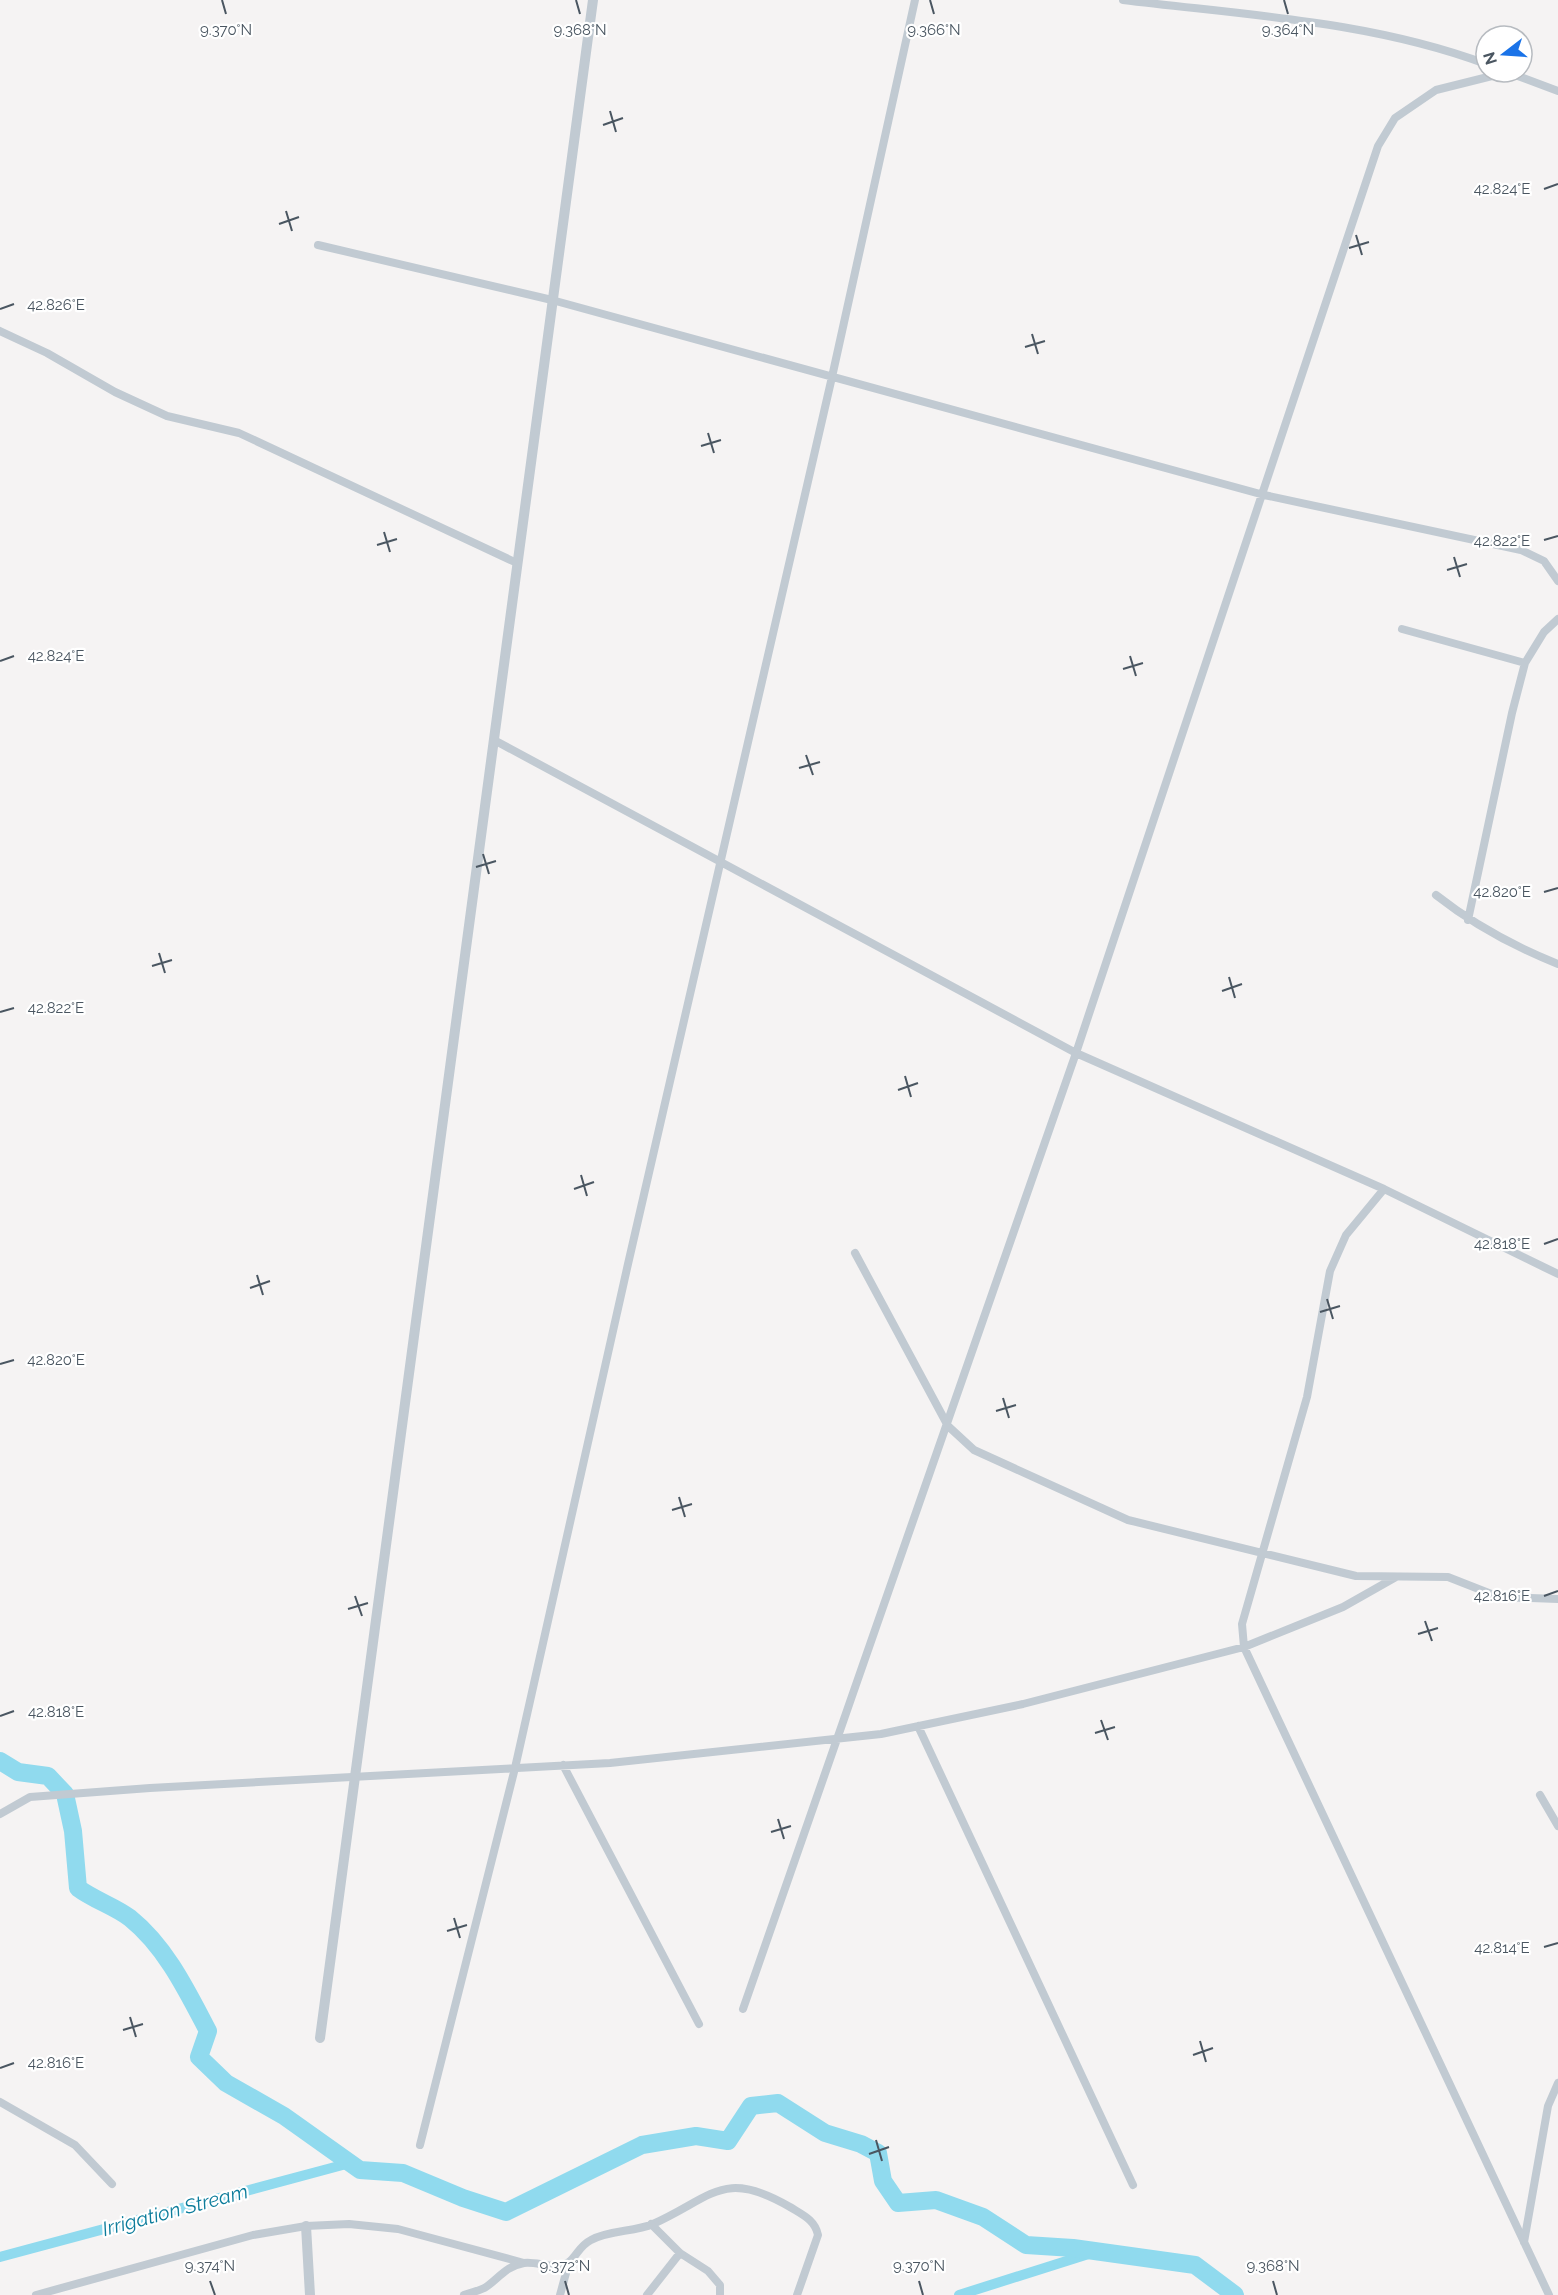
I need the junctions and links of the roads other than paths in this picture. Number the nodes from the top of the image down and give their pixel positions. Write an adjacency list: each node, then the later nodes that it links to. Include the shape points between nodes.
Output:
1 (593, 0): 9 (street)
2 (915, 0): 11 (street)
3 (1123, 0): 4 (street, via 1342,27 1441,47)
4 (1474, 59)
5 (1474, 80): 12 (street, via 1436,90 1395,118 1378,146)
6 (1534, 82): 7 (street)
7 (1558, 91)
8 (318, 245): 9 (street)
9 (552, 300): 11 (street); 13 (street)
10 (0, 331): 13 (street, via 167,416 239,433)
11 (832, 377): 12 (street); 19 (street)
12 (1264, 495): 14 (street, via 1521,550 1544,561); 23 (street)
13 (517, 563): 18 (street)
14 (1558, 581)
15 (1558, 619): 17 (street, via 1544,632)
16 (1402, 629): 17 (street)
17 (1526, 663): 21 (street, via 1509,723)
18 (494, 740): 19 (street); 36 (street)
19 (720, 863): 23 (street); 35 (street)
20 (1437, 895): 21 (street)
21 (1468, 920): 22 (street, via 1516,947)
22 (1558, 964)
23 (1076, 1053): 24 (street); 27 (street)
24 (1384, 1189): 26 (street); 28 (street, via 1346,1234 1330,1271 1307,1397)
25 (855, 1253): 27 (street)
26 (1558, 1274)
27 (948, 1426): 28 (street, via 974,1450 1128,1520); 33 (street)
28 (1262, 1553): 29 (street, via 1356,1576); 31 (street, via 1242,1624)
29 (1396, 1577): 30 (street, via 1448,1577 1499,1597); 31 (street, via 1343,1607)
30 (1558, 1599)
31 (1244, 1647): 32 (street, via 1023,1704); 50 (street)
32 (918, 1726): 33 (street); 47 (street)
33 (838, 1738): 34 (street); 40 (street)
34 (563, 1766): 35 (street); 41 (street)
35 (515, 1768): 36 (street); 45 (street)
36 (355, 1776): 38 (street, via 30,1797); 42 (street)
37 (1540, 1795): 39 (street)
38 (0, 1814)
39 (1558, 1826)
40 (743, 2010)
41 (699, 2024)
42 (320, 2038)
43 (1558, 2083): 50 (street, via 1548,2106)
44 (0, 2102): 46 (street, via 75,2145)
45 (420, 2145)
46 (112, 2184)
47 (1133, 2185)
48 (651, 2224): 51 (street); 52 (street, via 593,2239 579,2248); 61 (street, via 724,2187 769,2195 807,2217 816,2227 818,2235)
49 (306, 2226): 53 (street, via 349,2224 398,2229); 55 (street, via 253,2235); 56 (street)
50 (1524, 2242): 62 (street)
51 (680, 2253): 59 (street); 60 (street, via 708,2271 720,2284)
52 (569, 2262): 53 (street, via 556,2266); 58 (street)
53 (524, 2263): 54 (street, via 504,2270)
54 (484, 2291): 57 (street)
55 (36, 2295)
56 (310, 2295)
57 (464, 2295)
58 (560, 2295)
59 (647, 2295)
60 (720, 2295)
61 (797, 2295)
62 (1549, 2295)

